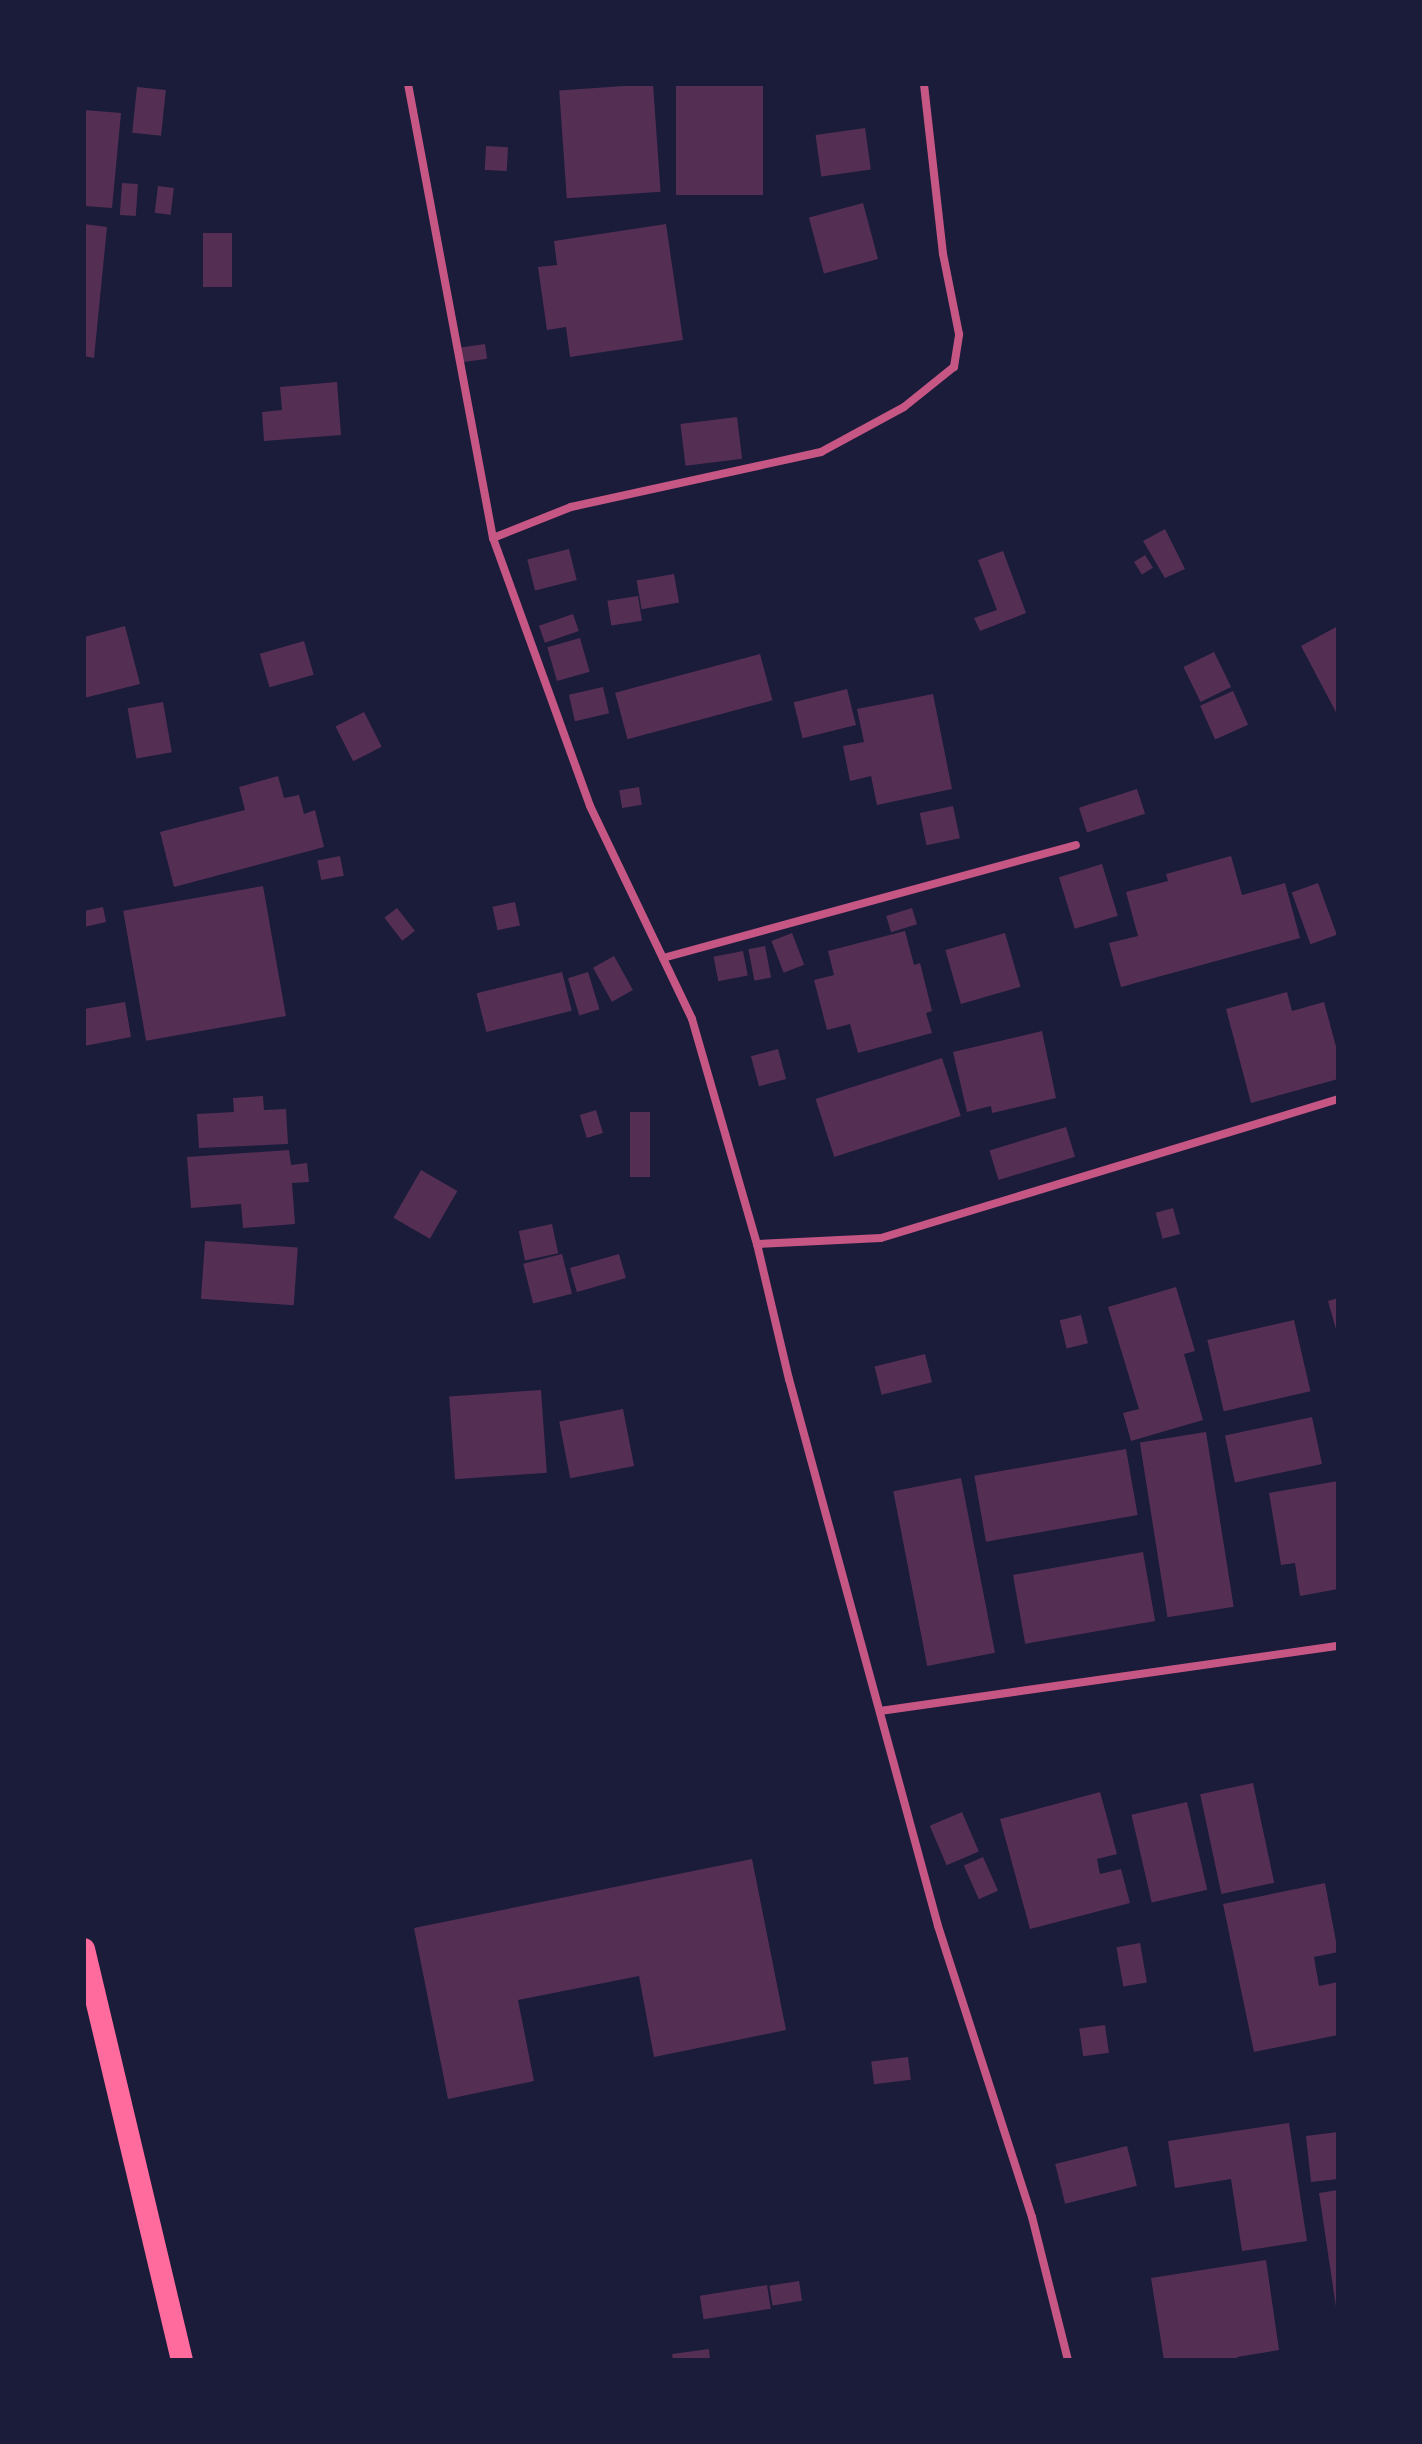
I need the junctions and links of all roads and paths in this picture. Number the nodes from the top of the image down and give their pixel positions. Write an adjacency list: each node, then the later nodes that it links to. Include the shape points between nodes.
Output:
1 (408, 84): 3 (street)
2 (924, 84): 3 (street, via 943,254 959,334 954,367 904,407 821,452 571,507)
3 (493, 538): 5 (street, via 590,806)
4 (1076, 845): 5 (street)
5 (663, 958): 7 (street, via 692,1019)
6 (1338, 1099): 7 (street, via 881,1238)
7 (757, 1244): 9 (street)
8 (1338, 1646): 9 (street)
9 (880, 1711): 12 (street, via 938,1926 1032,2217)
10 (84, 1949): 11 (highway)
11 (182, 2360)
12 (1068, 2360)

